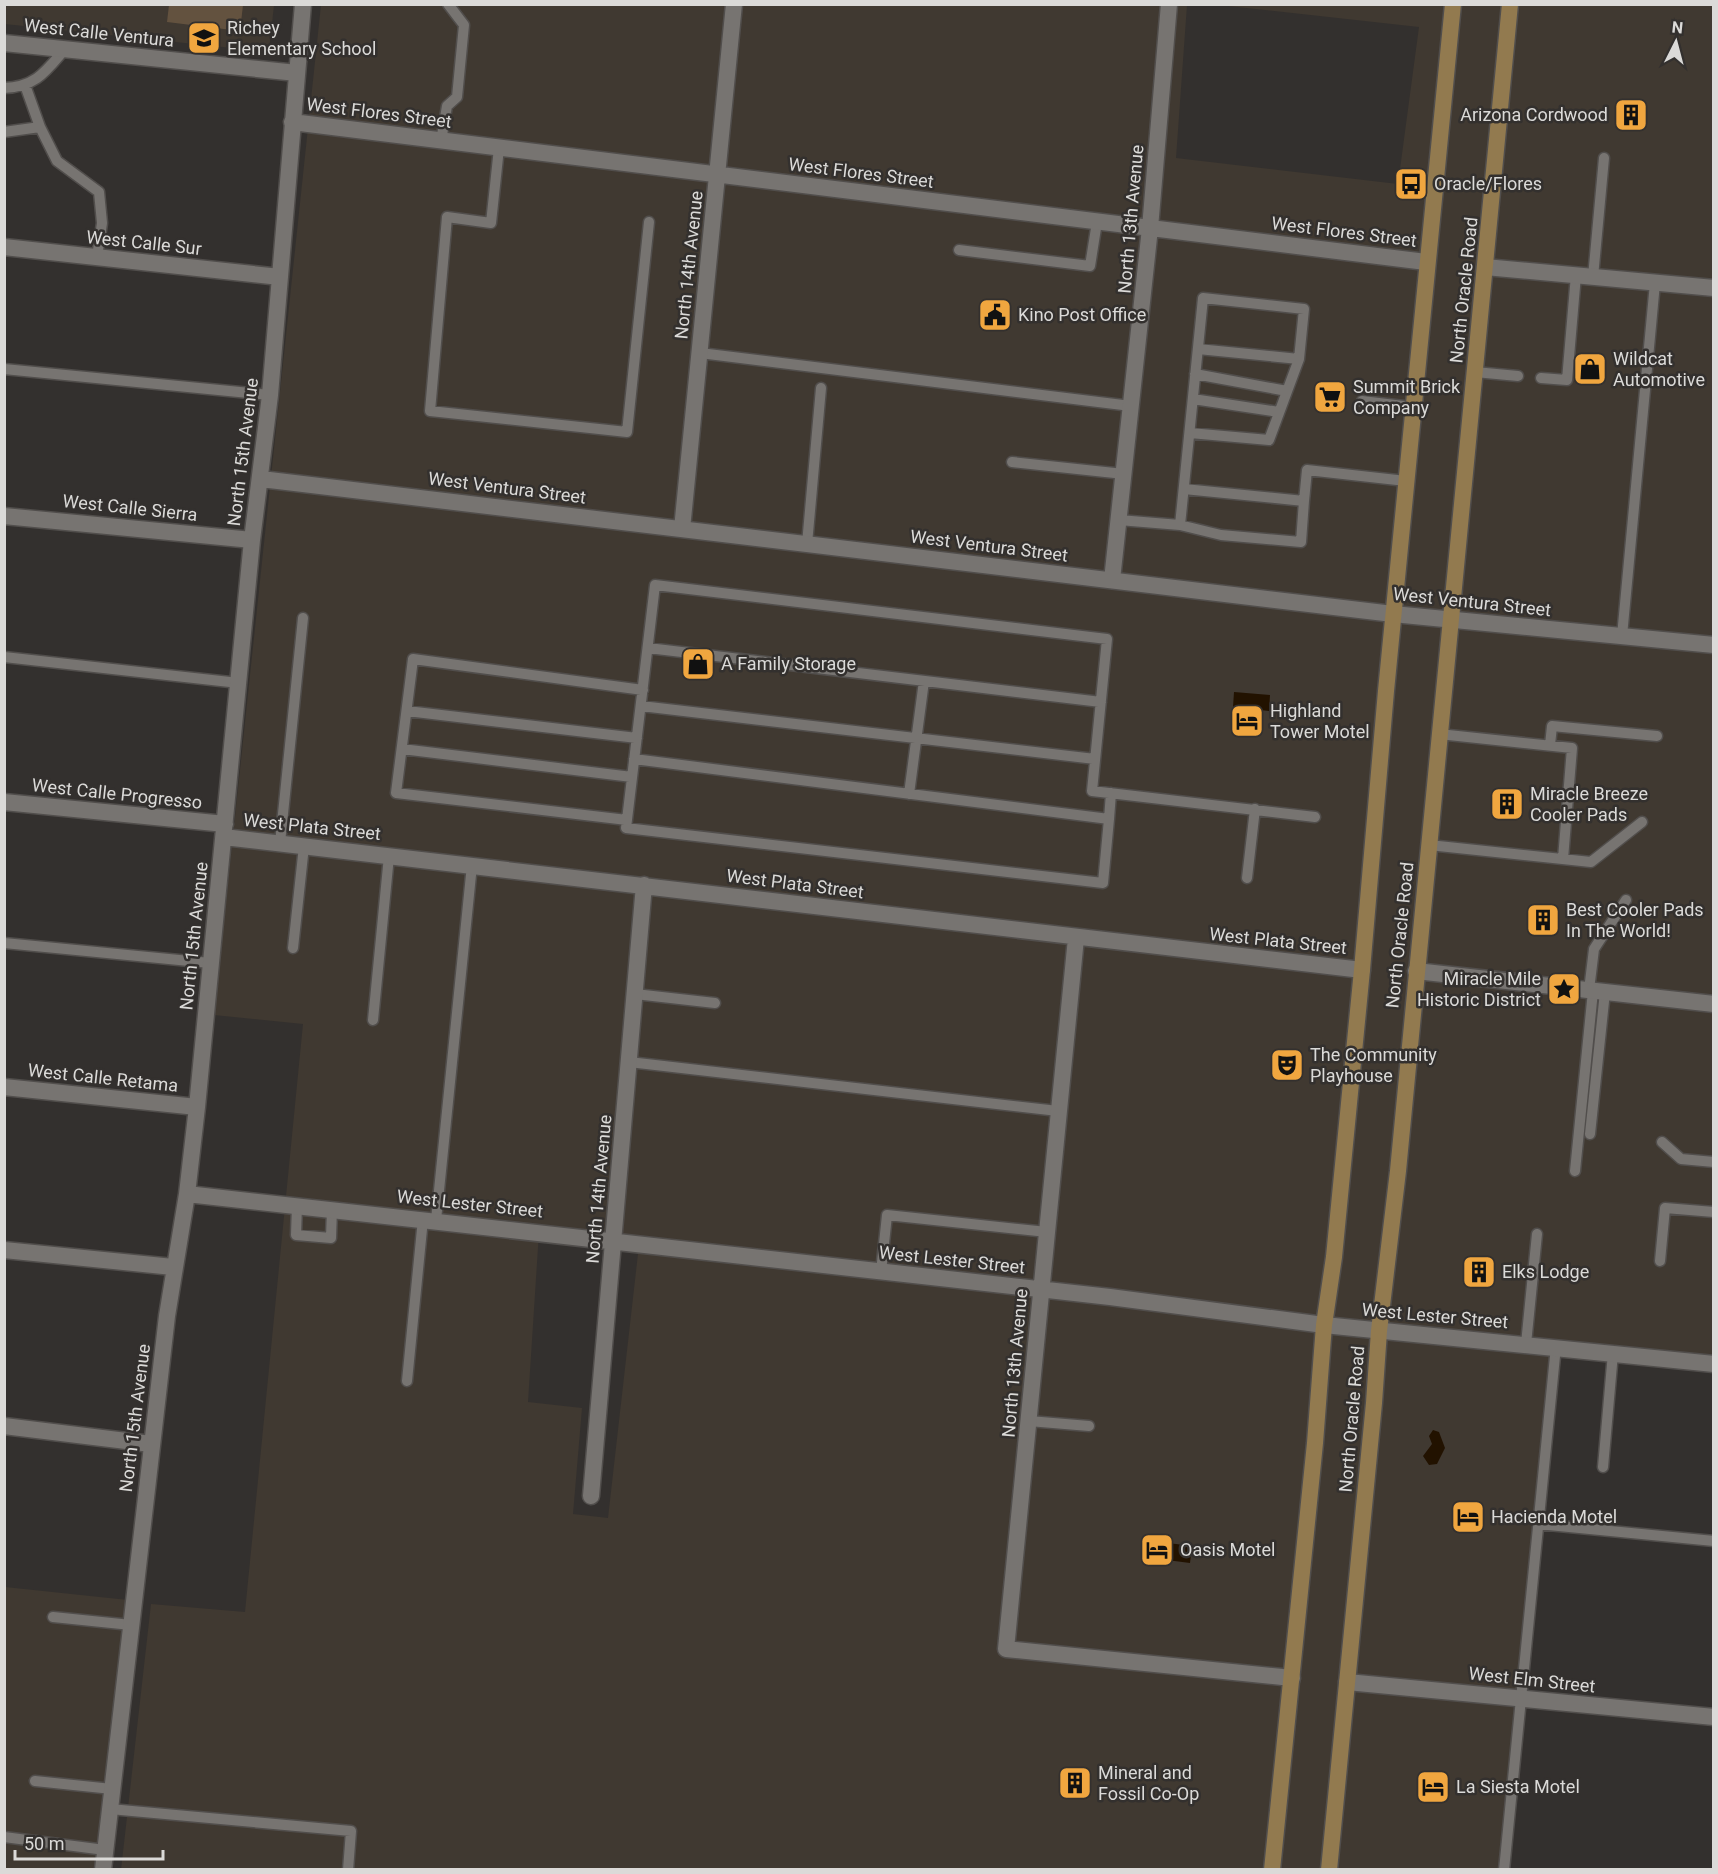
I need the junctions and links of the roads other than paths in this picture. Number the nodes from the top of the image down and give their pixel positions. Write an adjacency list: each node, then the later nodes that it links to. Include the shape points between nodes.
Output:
1 (303, 4): 9 (street, North 15th Avenue)
2 (448, 4): 15 (lane, via 464,25 457,97 447,106)
3 (734, 4): 18 (street, North 14th Avenue)
4 (1169, 4): 21 (street, North 13th Avenue)
5 (1453, 4): 25 (main road, North Oracle Road)
6 (1510, 4): 26 (main road, North Oracle Road)
7 (4, 43): 8 (street, West Calle Ventura)
8 (65, 49): 9 (street, West Calle Ventura); 10 (lane, via 39,79)
9 (297, 72): 12 (street, North 15th Avenue)
10 (25, 85): 11 (lane); 13 (lane)
11 (4, 88)
12 (292, 122): 15 (street, West Flores Street); 28 (street, North 15th Avenue)
13 (40, 127): 14 (lane); 24 (lane, via 57,161 99,192 102,223)
14 (4, 132)
15 (441, 141): 16 (street, West Flores Street)
16 (499, 148): 18 (street, West Flores Street); 19 (lane, via 491,223 447,217 430,411 627,432)
17 (1604, 158): 27 (lane)
18 (718, 175): 20 (street, West Flores Street); 32 (street, North 14th Avenue)
19 (649, 222)
20 (1096, 222): 21 (street, West Flores Street); 23 (lane, via 1090,266)
21 (1150, 228): 25 (street, West Flores Street); 44 (street, North 13th Avenue)
22 (4, 247): 24 (street, West Calle Sur)
23 (958, 250)
24 (97, 257): 28 (street, West Calle Sur)
25 (1426, 262): 45 (main road, North Oracle Road)
26 (1485, 267): 27 (street); 35 (main road, North Oracle Road)
27 (1585, 276): 29 (street); 38 (lane, via 1567,380)
28 (280, 277): 41 (street, North 15th Avenue)
29 (1655, 283): 30 (street); 64 (lane)
30 (1713, 288)
31 (1198, 349): 33 (lane); 33 (lane, via 1203,298 1304,309); 36 (lane)
32 (700, 353): 44 (lane); 57 (street, North 14th Avenue)
33 (1299, 359): 40 (lane)
34 (4, 369): 41 (lane)
35 (1475, 372): 37 (lane); 63 (main road, North Oracle Road)
36 (1195, 374): 40 (lane); 42 (lane)
37 (1518, 376)
38 (1541, 378)
39 (821, 388): 59 (lane)
40 (1287, 391): 46 (lane)
41 (270, 395): 50 (street, North 15th Avenue)
42 (1193, 399): 46 (lane); 47 (lane)
43 (1362, 401): 45 (lane)
44 (1131, 406): 49 (street, North 13th Avenue)
45 (1412, 408): 51 (main road, North Oracle Road)
46 (1279, 412): 47 (lane, via 1269,440)
47 (1190, 433): 52 (lane)
48 (1012, 462): 49 (lane)
49 (1124, 474): 55 (street, North 13th Avenue)
50 (261, 479): 57 (street, West Ventura Street); 58 (street, North 15th Avenue)
51 (1406, 481): 53 (lane, via 1307,470); 61 (main road, North Oracle Road)
52 (1184, 489): 53 (lane); 56 (lane)
53 (1304, 501): 56 (lane, via 1301,542 1221,535)
54 (4, 516): 58 (street, West Calle Sierra)
55 (1119, 520): 56 (lane); 60 (street, North 13th Avenue)
56 (1180, 525)
57 (682, 529): 59 (street, West Ventura Street)
58 (252, 540): 69 (street, North 15th Avenue)
59 (807, 544): 60 (street, West Ventura Street)
60 (1112, 580): 61 (street, West Ventura Street)
61 (1393, 614): 63 (street, West Ventura Street); 105 (main road, North Oracle Road)
62 (303, 618): 92 (lane)
63 (1450, 620): 64 (street, West Ventura Street); 74 (main road, North Oracle Road)
64 (1622, 636): 65 (street, West Ventura Street)
65 (1713, 645)
66 (648, 648): 68 (lane); 70 (lane); 71 (lane, via 655,585 1107,639)
67 (4, 657): 69 (lane)
68 (924, 681): 71 (lane); 77 (lane)
69 (239, 682): 91 (street, North 15th Avenue)
70 (643, 690): 72 (lane); 73 (lane, via 413,660)
71 (1101, 702): 81 (lane)
72 (641, 706): 76 (lane); 77 (lane)
73 (407, 711): 76 (lane); 79 (lane)
74 (1439, 734): 78 (lane); 93 (main road, North Oracle Road)
75 (1658, 736): 78 (lane, via 1552,726)
76 (637, 738): 80 (lane)
77 (917, 738): 81 (lane); 83 (lane)
78 (1551, 745): 96 (lane, via 1572,748)
79 (402, 749): 82 (lane); 89 (lane, via 396,793)
80 (634, 759): 82 (lane); 83 (lane)
81 (1095, 759): 84 (lane, via 1092,791)
82 (632, 777): 89 (lane)
83 (909, 794): 88 (lane)
84 (1112, 794): 86 (lane); 88 (lane)
85 (4, 802): 91 (street, West Calle Progresso)
86 (1255, 810): 87 (lane); 98 (lane)
87 (1315, 816)
88 (1109, 819): 89 (lane, via 1103,883 626,828)
89 (627, 820)
90 (1642, 822): 96 (lane, via 1591,862)
91 (224, 831): 92 (street, West Plata Street); 104 (street, North 15th Avenue)
92 (280, 843): 94 (street, West Plata Street)
93 (1429, 845): 96 (lane); 106 (main road, North Oracle Road)
94 (304, 846): 95 (street, West Plata Street); 103 (lane)
95 (389, 855): 97 (street, West Plata Street); 111 (lane)
96 (1563, 859)
97 (472, 865): 99 (street, West Plata Street); 124 (lane)
98 (1248, 878)
99 (644, 885): 101 (street, West Plata Street); 108 (street, North 14th Avenue)
100 (1626, 900): 107 (lane, via 1594,949)
101 (1076, 938): 105 (street, West Plata Street); 115 (street, North 13th Avenue)
102 (4, 942): 104 (lane)
103 (293, 948)
104 (210, 963): 114 (street, North 15th Avenue)
105 (1362, 970): 133 (main road, North Oracle Road)
106 (1416, 971): 107 (street); 134 (main road, North Oracle Road)
107 (1596, 991): 110 (street); 116 (lane); 119 (lane)
108 (635, 994): 109 (lane); 112 (street, North 14th Avenue)
109 (716, 1003)
110 (1713, 1004)
111 (373, 1020)
112 (629, 1062): 115 (lane); 127 (street, North 14th Avenue)
113 (4, 1087): 114 (street, West Calle Retama)
114 (197, 1107): 120 (street, North 15th Avenue)
115 (1058, 1112): 125 (street, North 13th Avenue)
116 (1590, 1134)
117 (1662, 1142): 118 (lane, via 1681,1159)
118 (1713, 1162)
119 (1575, 1171)
120 (187, 1194): 121 (street, West Lester Street); 130 (street, North 15th Avenue)
121 (297, 1205): 122 (street, West Lester Street); 122 (lane, via 296,1235 331,1238)
122 (332, 1209): 124 (street, West Lester Street)
123 (1713, 1212): 129 (lane, via 1665,1208)
124 (430, 1219): 127 (street, West Lester Street); 139 (lane)
125 (1047, 1232): 131 (lane, via 887,1215); 132 (street, North 13th Avenue)
126 (1537, 1234): 135 (lane)
127 (614, 1240): 131 (street, West Lester Street); 145 (street, North 14th Avenue)
128 (4, 1250): 130 (street)
129 (1660, 1262)
130 (173, 1267): 143 (street, North 15th Avenue)
131 (881, 1272): 132 (street, West Lester Street)
132 (1041, 1289): 133 (street, West Lester Street); 140 (street, North 13th Avenue)
133 (1324, 1325): 134 (street, West Lester Street); 150 (main road, North Oracle Road)
134 (1379, 1331): 135 (street, West Lester Street); 151 (main road, North Oracle Road)
135 (1526, 1344): 136 (street, West Lester Street)
136 (1556, 1346): 137 (street, West Lester Street); 146 (lane)
137 (1613, 1353): 138 (street, West Lester Street); 144 (lane)
138 (1713, 1364)
139 (407, 1381)
140 (1029, 1421): 142 (lane); 150 (street, North 13th Avenue, via 1006,1649)
141 (4, 1426): 143 (street)
142 (1089, 1426)
143 (151, 1444): 149 (street, North 15th Avenue)
144 (1603, 1467)
145 (591, 1496)
146 (1538, 1524): 147 (lane); 152 (lane)
147 (1713, 1541)
148 (52, 1617): 149 (lane)
149 (131, 1625): 155 (street, North 15th Avenue)
150 (1292, 1678): 161 (main road, North Oracle Road)
151 (1347, 1682): 152 (street, West Elm Street); 162 (main road, North Oracle Road)
152 (1520, 1698): 153 (street, West Elm Street); 163 (lane)
153 (1713, 1717)
154 (35, 1780): 155 (lane)
155 (112, 1789): 156 (street, North 15th Avenue)
156 (110, 1809): 158 (street, North 15th Avenue); 160 (lane, via 351,1831)
157 (4, 1837): 158 (lane)
158 (105, 1850): 159 (street, North 15th Avenue)
159 (103, 1869)
160 (348, 1869)
161 (1272, 1869)
162 (1329, 1869)
163 (1504, 1869)

